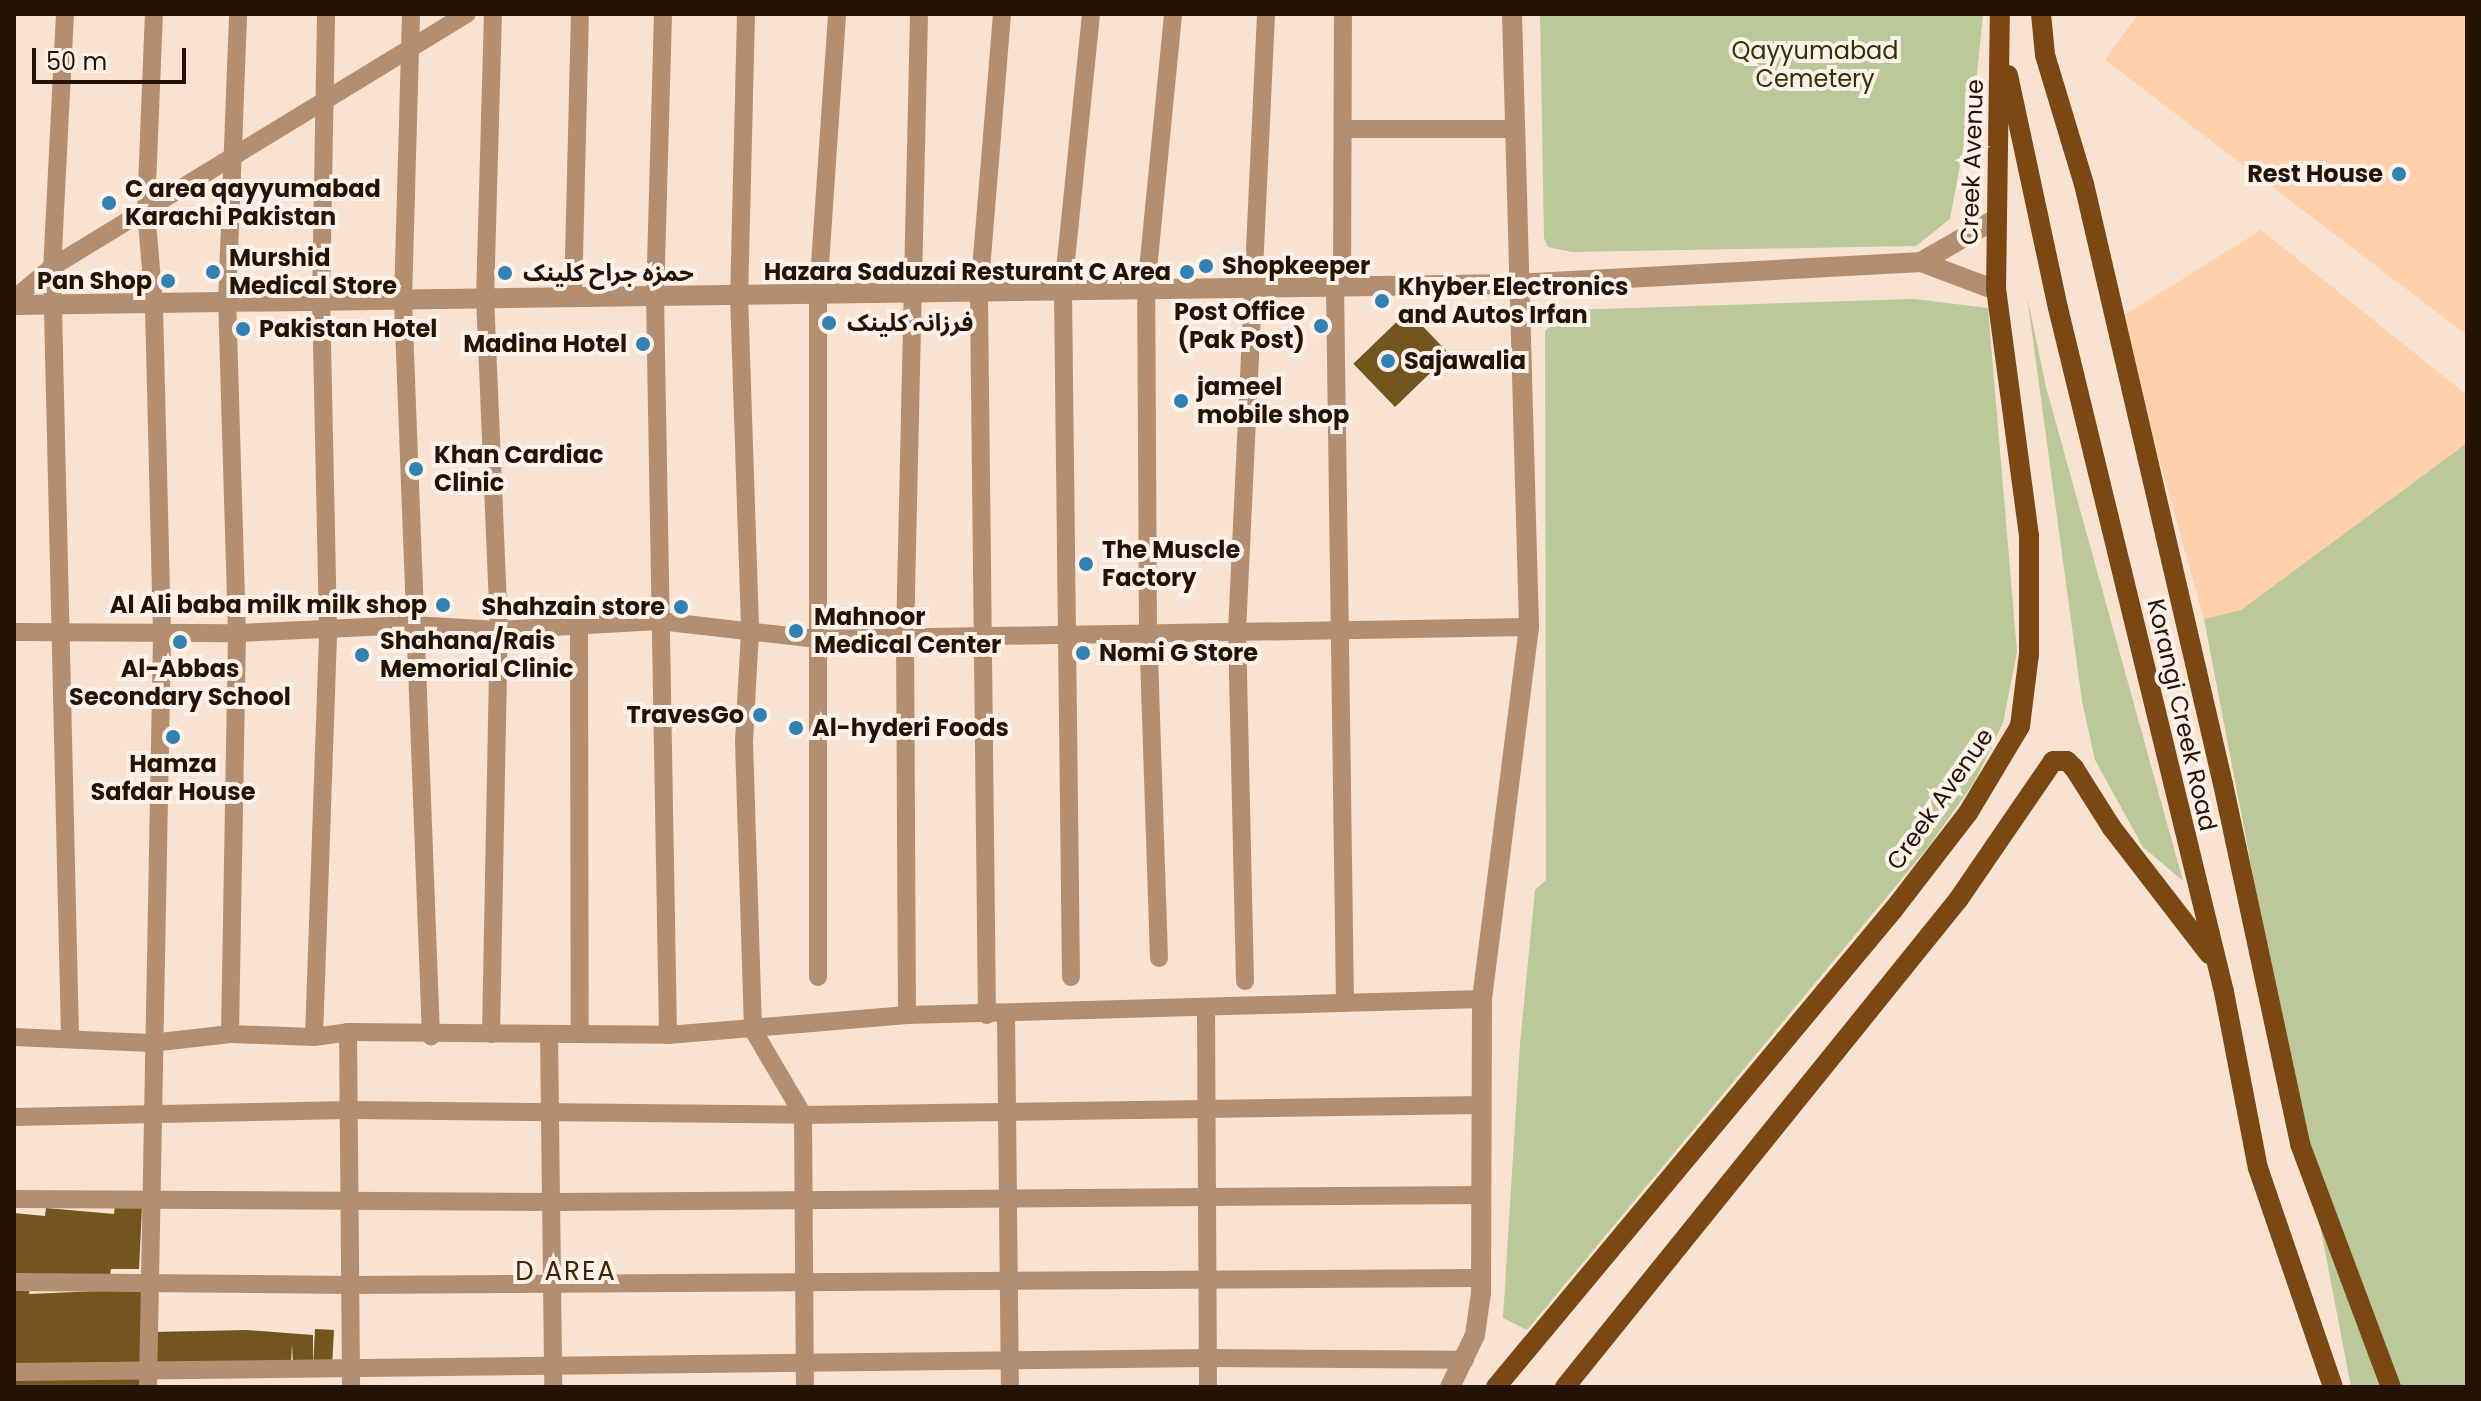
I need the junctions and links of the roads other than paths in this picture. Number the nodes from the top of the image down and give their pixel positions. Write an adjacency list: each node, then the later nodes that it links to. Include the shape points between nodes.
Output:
1 (65, 14): 30 (street)
2 (154, 14): 27 (street)
3 (238, 14): 26 (street)
4 (326, 14): 23 (street)
5 (411, 14): 22 (street)
6 (467, 14): 22 (street)
7 (493, 14): 44 (street)
8 (580, 14): 42 (street)
9 (663, 14): 41 (street)
10 (746, 14): 40 (street)
11 (837, 14): 37 (street)
12 (919, 14): 38 (street)
13 (1002, 14): 39 (street)
14 (1091, 14): 34 (street)
15 (1173, 14): 35 (street)
16 (1266, 14): 32 (street)
17 (1343, 14): 24 (street)
18 (1512, 14): 25 (street)
19 (2000, 14): 21 (main road)
20 (2041, 14): 133 (main road, Korangi Creek Road, via 2045,55 2084,184 2300,1144)
21 (2002, 48): 28 (main road, Creek Avenue); 70 (main road, Korangi Creek Road, via 2058,308)
22 (410, 49): 23 (street); 45 (street)
23 (321, 106): 26 (street); 46 (street)
24 (1343, 129): 25 (street); 33 (street)
25 (1513, 129): 31 (street)
26 (235, 157): 27 (street); 47 (street)
27 (146, 211): 30 (street); 48 (street)
28 (1994, 220): 29 (street); 36 (main road, Creek Avenue)
29 (1921, 262): 31 (street); 36 (street)
30 (52, 267): 43 (street); 50 (street)
31 (1516, 284): 33 (street); 54 (street)
32 (1252, 286): 33 (street); 35 (street); 60 (street)
33 (1338, 287): 57 (street)
34 (1063, 290): 35 (street); 39 (street); 65 (street)
35 (1146, 290): 64 (street)
36 (1996, 290): 130 (main road, Creek Avenue, via 2029,536 2026,699 2014,738 1968,813 1838,979 1686,1153)
37 (818, 294): 38 (street); 40 (street); 68 (street)
38 (913, 294): 39 (street); 67 (street)
39 (979, 294): 66 (street)
40 (739, 295): 41 (street); 58 (street)
41 (655, 296): 42 (street); 51 (street)
42 (573, 298): 44 (street)
43 (14, 299)
44 (485, 299): 45 (street); 56 (street)
45 (403, 300): 46 (street); 52 (street)
46 (321, 302): 47 (street); 55 (street)
47 (227, 303): 48 (street); 62 (street)
48 (154, 304): 50 (street); 63 (street)
49 (14, 305): 50 (street)
50 (52, 305): 61 (street)
51 (659, 621): 53 (street); 58 (street); 86 (street)
52 (412, 625): 55 (street); 56 (street); 87 (street)
53 (579, 627): 56 (street); 82 (street)
54 (1529, 627): 57 (street); 74 (street)
55 (328, 628): 62 (street); 89 (street)
56 (499, 630): 84 (street)
57 (1339, 630): 60 (street); 75 (street)
58 (750, 631): 68 (street); 80 (street, via 744,742)
59 (14, 632): 61 (street)
60 (1237, 632): 64 (street); 73 (street)
61 (57, 633): 63 (street); 90 (street)
62 (237, 633): 63 (street); 83 (street)
63 (162, 634): 91 (street)
64 (1148, 634): 65 (street); 69 (street)
65 (1067, 635): 66 (street); 72 (street)
66 (979, 636): 67 (street); 78 (street)
67 (905, 637): 68 (street); 77 (street)
68 (816, 639): 71 (street)
69 (1159, 958)
70 (2214, 960): 131 (main road, via 2112,828 2074,768 2067,761 2053,761 1958,900); 132 (main road, Korangi Creek Road, via 2258,1168)
71 (818, 977)
72 (1071, 977)
73 (1245, 981)
74 (1482, 999): 75 (street); 92 (street)
75 (1345, 1003): 76 (street)
76 (1206, 1008): 79 (street); 93 (street)
77 (907, 1015): 78 (street); 80 (street)
78 (987, 1015): 79 (street)
79 (1006, 1015): 95 (street)
80 (753, 1030): 86 (street); 98 (street)
81 (348, 1032): 87 (street); 89 (street); 94 (street)
82 (580, 1033): 85 (street); 86 (street)
83 (230, 1034): 89 (street); 91 (street)
84 (491, 1034): 85 (street); 87 (street)
85 (549, 1035): 96 (street)
86 (668, 1035)
87 (431, 1036)
88 (14, 1037): 90 (street)
89 (314, 1037)
90 (70, 1038): 91 (street)
91 (151, 1043): 97 (street)
92 (1481, 1105): 93 (street); 100 (street)
93 (1209, 1108): 95 (street); 104 (street)
94 (348, 1110): 96 (street); 97 (street); 102 (street)
95 (1008, 1111): 98 (street); 101 (street)
96 (553, 1114): 98 (street); 107 (street)
97 (150, 1115): 99 (street); 106 (street)
98 (803, 1115): 103 (street)
99 (14, 1117)
100 (1480, 1195): 104 (street); 110 (street)
101 (1008, 1196): 103 (street); 104 (street); 109 (street)
102 (349, 1198): 106 (street); 107 (street); 115 (street)
103 (803, 1198): 107 (street); 111 (street)
104 (1209, 1198): 108 (street)
105 (14, 1199): 106 (street)
106 (150, 1199): 114 (street)
107 (553, 1202): 113 (street)
108 (1208, 1276): 109 (street); 110 (street); 116 (street)
109 (1009, 1277): 111 (street); 117 (street)
110 (1479, 1278): 118 (street, via 1475,1335)
111 (804, 1280): 113 (street); 119 (street)
112 (14, 1282): 114 (street)
113 (553, 1282): 115 (street); 121 (street)
114 (149, 1285): 115 (street); 123 (street)
115 (350, 1285): 120 (street)
116 (1208, 1358): 117 (street); 118 (street); 128 (street)
117 (1010, 1360): 119 (street); 127 (street)
118 (1465, 1360): 129 (street)
119 (805, 1361): 121 (street); 126 (street)
120 (350, 1364): 121 (street); 123 (street); 124 (street)
121 (553, 1365): 125 (street)
122 (14, 1372): 123 (street)
123 (148, 1380)
124 (351, 1387)
125 (553, 1387)
126 (805, 1387)
127 (1010, 1387)
128 (1208, 1387)
129 (1450, 1387)
130 (1496, 1387)
131 (1565, 1387)
132 (2333, 1387)
133 (2391, 1387)

